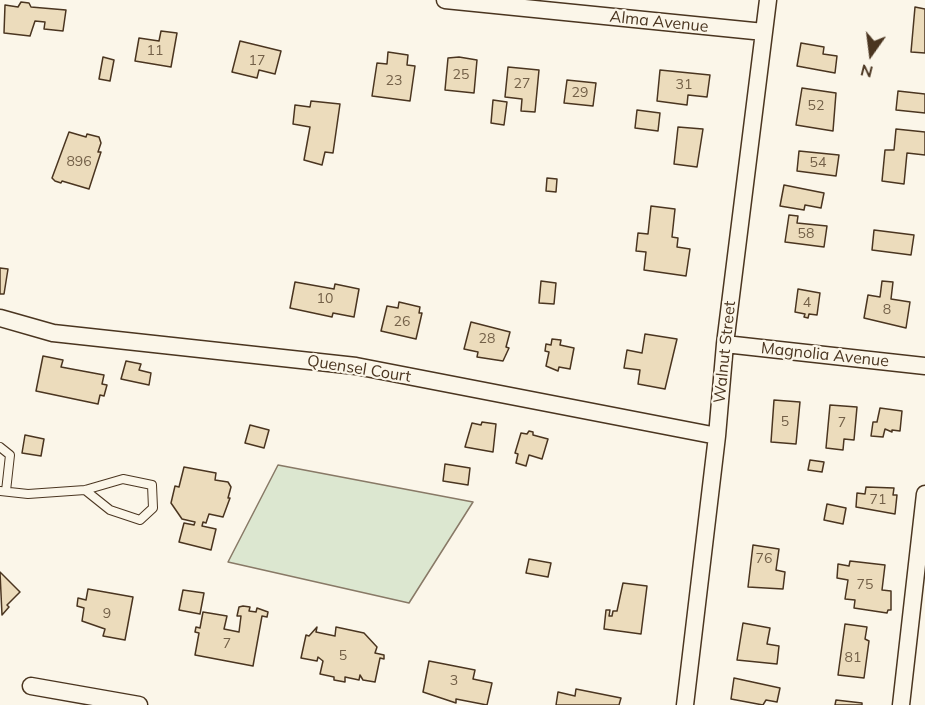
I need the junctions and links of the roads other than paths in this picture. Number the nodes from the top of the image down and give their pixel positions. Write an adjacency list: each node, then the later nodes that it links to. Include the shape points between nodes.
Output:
1 (445, 0): 3 (street, Alma Avenue)
2 (768, 0): 3 (street, Walnut Street)
3 (764, 32): 5 (street, Walnut Street)
4 (0, 318): 7 (street, Quensel Court, via 53,333 356,366)
5 (725, 344): 6 (street, Magnolia Avenue); 7 (street, Walnut Street)
6 (925, 366)
7 (717, 436): 14 (street, Walnut Street)
8 (0, 447): 10 (lane, via 10,455)
9 (85, 490): 9 (lane, via 110,510 140,520 153,508 152,484 123,479); 10 (lane, via 28,494)
10 (3, 491)
11 (925, 495): 15 (street)
12 (31, 686): 13 (street)
13 (139, 705)
14 (685, 705)
15 (902, 705)

